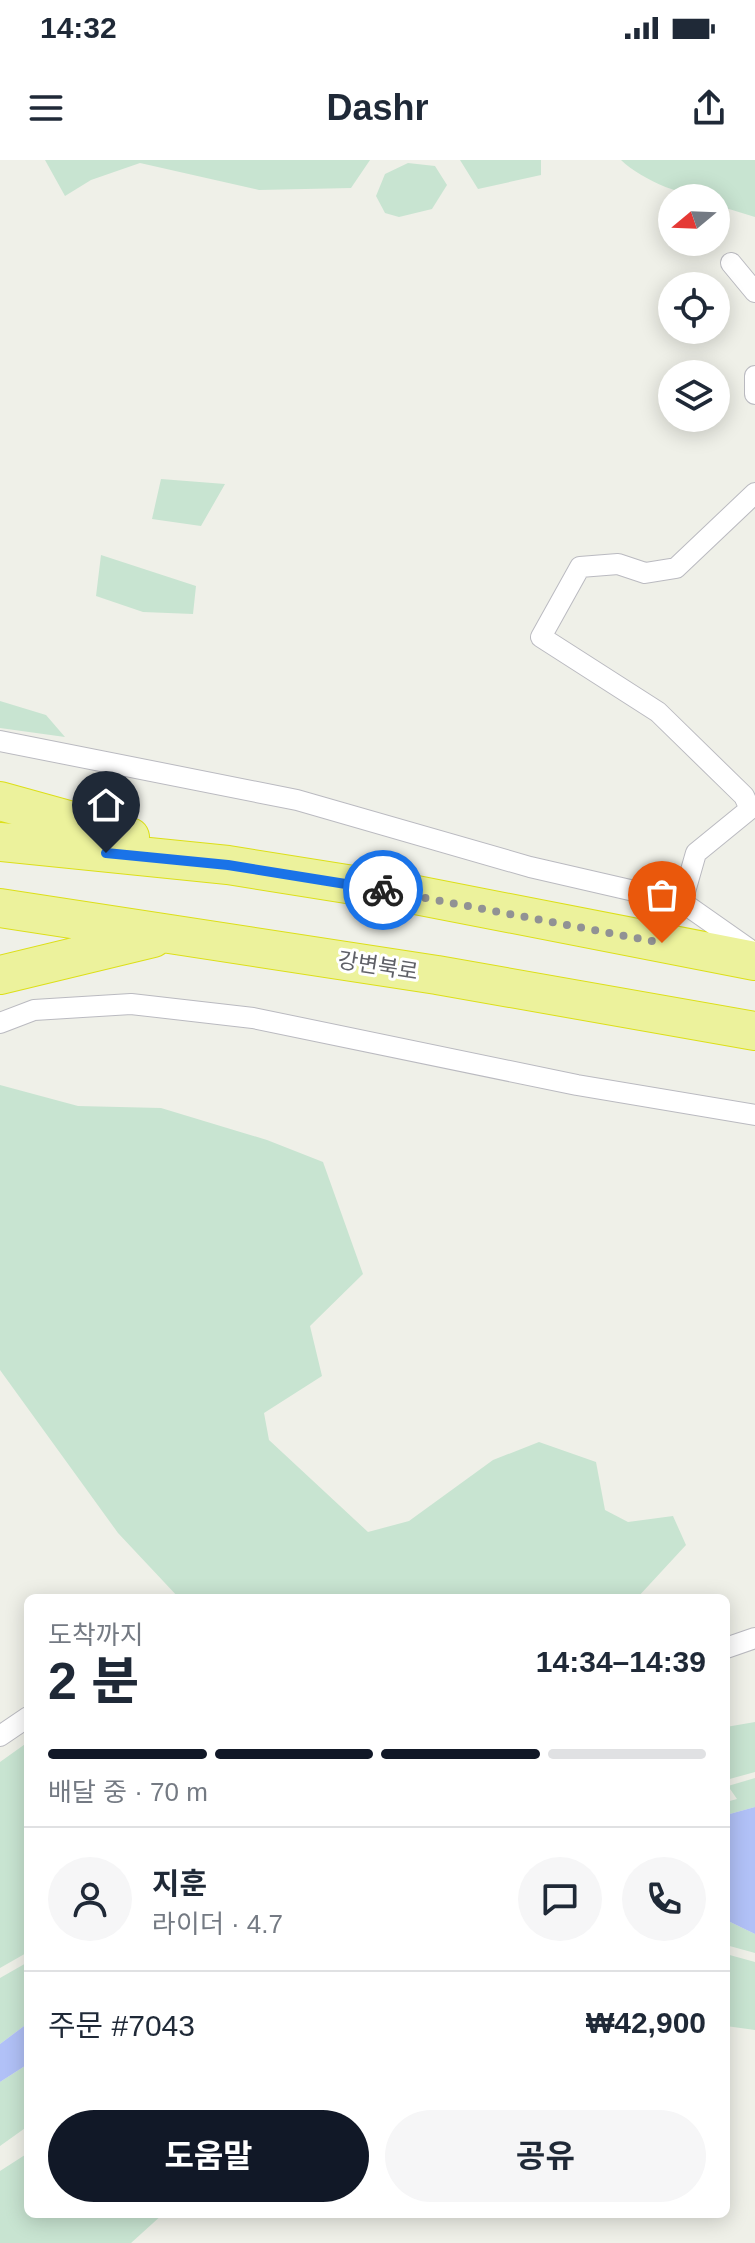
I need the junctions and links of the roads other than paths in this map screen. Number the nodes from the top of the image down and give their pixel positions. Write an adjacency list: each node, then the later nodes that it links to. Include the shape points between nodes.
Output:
1 (731, 263): 2 (street)
2 (755, 292)
3 (755, 376): 4 (street)
4 (755, 394)
5 (755, 493): 10 (street, via 676,568 645,573 618,564 580,567 541,637 658,712 744,796 750,809 696,853)
6 (0, 741): 10 (street, via 297,800 530,867)
7 (0, 801): 9 (highway)
8 (0, 842): 9 (highway)
9 (228, 865): 14 (highway, via 416,895)
10 (682, 902): 13 (street)
11 (0, 908): 12 (highway, 강변북로)
12 (169, 933): 15 (highway); 17 (highway, 강변북로)
13 (755, 954)
14 (755, 961)
15 (0, 975)
16 (0, 1023): 18 (street, via 34,1010 131,1004 253,1018 577,1085)
17 (755, 1031)
18 (754, 1110)
19 (755, 1638): 20 (street)
20 (730, 1647)
21 (24, 1720): 22 (street)
22 (0, 1736)

